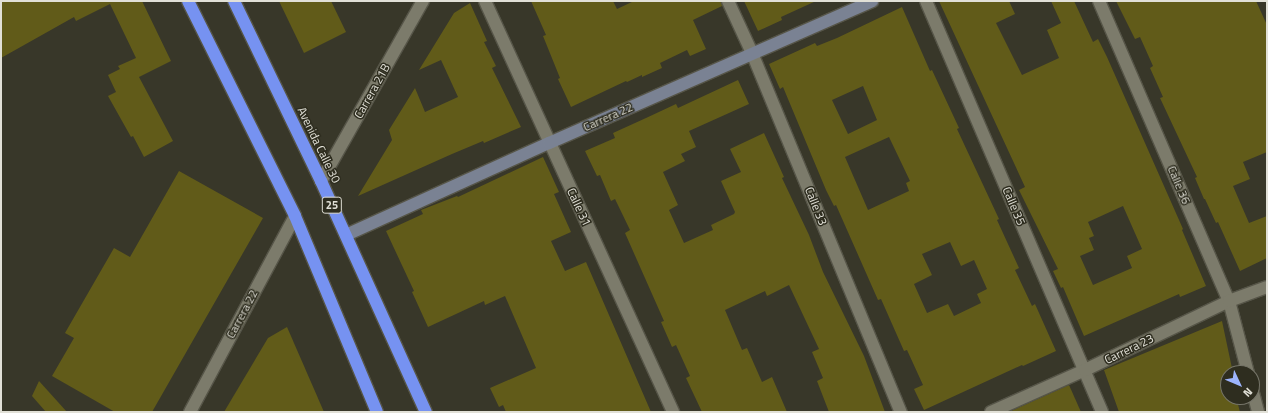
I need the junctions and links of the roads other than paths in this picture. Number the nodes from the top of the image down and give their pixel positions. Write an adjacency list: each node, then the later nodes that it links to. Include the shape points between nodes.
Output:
1 (188, 1): 12 (highway)
2 (234, 1): 11 (highway, Avenida Calle 30 / 25)
3 (423, 1): 11 (street, Carrera 21B)
4 (485, 1): 10 (street, Calle 31)
5 (728, 1): 9 (street, Calle 33)
6 (872, 1): 9 (street, Carrera 22)
7 (926, 1): 17 (street, Calle 35)
8 (1099, 1): 15 (street, Calle 36)
9 (752, 53): 10 (street, Carrera 22); 22 (street, Calle 33)
10 (549, 143): 13 (street, Carrera 22); 21 (street, Calle 31)
11 (321, 181): 13 (highway, Avenida Calle 30 / 25)
12 (295, 216): 18 (street, Carrera 22); 19 (highway)
13 (346, 235): 20 (highway, Avenida Calle 30 / 25)
14 (1267, 287): 15 (street, Carrera 23)
15 (1229, 301): 16 (street, Calle 36); 17 (street, Carrera 23)
16 (1246, 365)
17 (1085, 370): 23 (street, Carrera 23); 24 (street, Calle 35)
18 (190, 412)
19 (377, 412)
20 (426, 412)
21 (673, 412)
22 (901, 412)
23 (991, 412)
24 (1102, 412)

